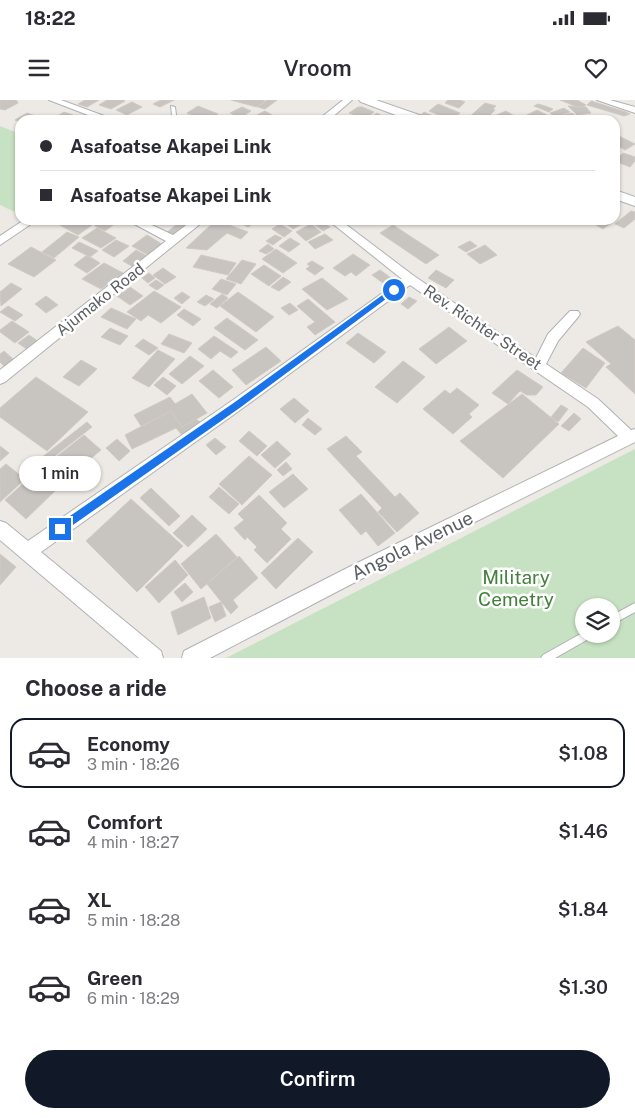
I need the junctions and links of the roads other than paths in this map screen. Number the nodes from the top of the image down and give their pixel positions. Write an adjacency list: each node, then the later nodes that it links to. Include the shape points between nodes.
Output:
1 (53, 100): 7 (street)
2 (348, 100): 9 (street)
3 (365, 100): 10 (main road)
4 (601, 100): 6 (street)
5 (173, 107): 8 (lane)
6 (635, 110)
7 (96, 115)
8 (174, 115)
9 (329, 115)
10 (407, 115)
11 (620, 196): 12 (main road)
12 (635, 202)
13 (24, 225): 18 (street)
14 (142, 225): 17 (street)
15 (194, 225): 17 (street, Ajumako Road)
16 (340, 225): 19 (street, Rev. Richter Street)
17 (174, 240): 22 (street, Ajumako Road)
18 (0, 241)
19 (410, 279): 21 (street, Rev. Richter Street); 25 (street)
20 (574, 314): 21 (street, via 553,338)
21 (539, 365): 23 (street, Rev. Richter Street, via 593,403)
22 (0, 378)
23 (632, 436): 30 (street, Angola Avenue)
24 (0, 529): 25 (street)
25 (28, 551): 29 (street)
26 (635, 607): 27 (lane)
27 (620, 616)
28 (575, 642): 31 (lane)
29 (154, 658)
30 (191, 658)
31 (546, 658)

